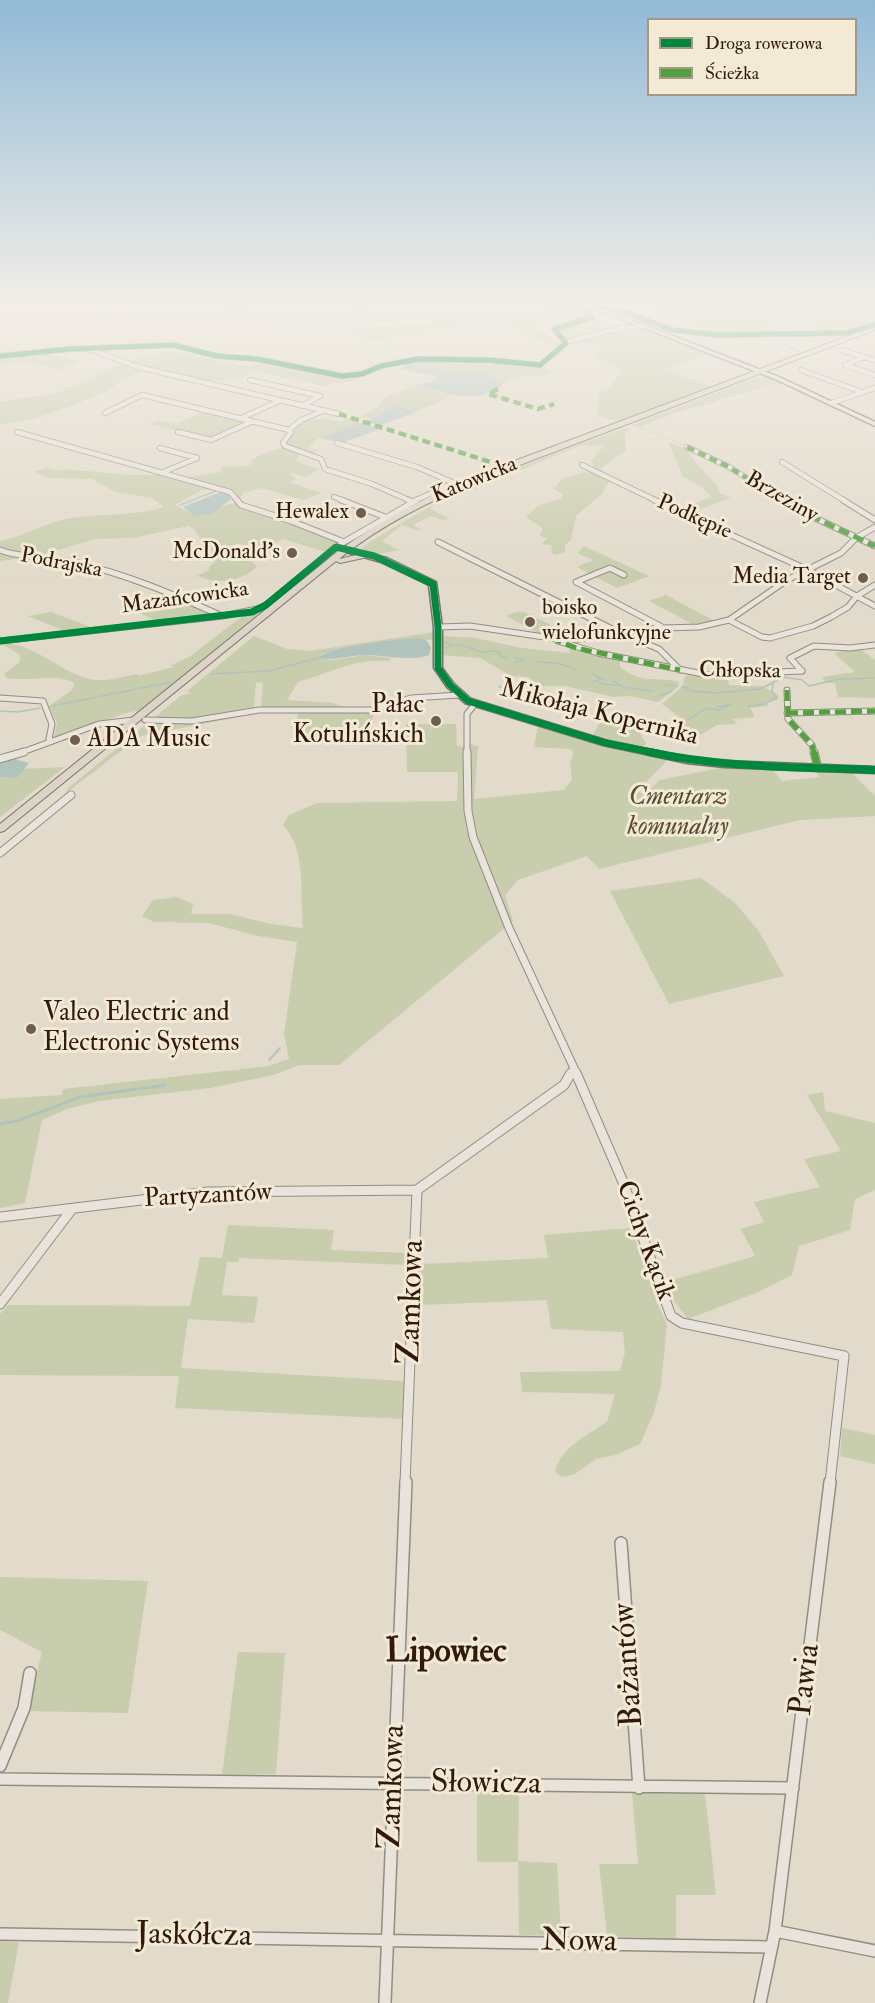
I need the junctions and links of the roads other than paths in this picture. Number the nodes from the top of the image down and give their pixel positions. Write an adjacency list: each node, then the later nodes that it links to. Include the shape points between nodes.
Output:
1 (140, 395): 12 (street)
2 (144, 395): 14 (street)
3 (258, 395): 8 (street)
4 (318, 395): 10 (street)
5 (700, 395): 34 (main road, Katowicka, via 449,490 392,518)
6 (814, 395): 9 (street)
7 (852, 395): 9 (street)
8 (280, 401): 10 (street); 14 (street)
9 (831, 403): 16 (street)
10 (302, 406): 11 (street)
11 (322, 411): 13 (street); 17 (street)
12 (105, 413)
13 (339, 414)
14 (240, 419): 15 (street)
15 (250, 422): 17 (street); 19 (street, via 211,440)
16 (875, 424)
17 (289, 430): 27 (street, via 285,446 321,459 325,469)
18 (17, 432): 25 (street)
19 (178, 432)
20 (337, 443): 27 (street, Mazańcowicka, via 417,467 454,483)
21 (687, 447): 31 (street, Brzeziny)
22 (160, 448): 25 (street, via 196,458)
23 (782, 462): 29 (street)
24 (582, 465): 39 (street, Podkępie)
25 (161, 473): 34 (street, via 230,492 241,505 291,521)
26 (334, 497): 28 (street)
27 (413, 502): 28 (street, Mazańcowicka)
28 (385, 517): 34 (street, Mazańcowicka)
29 (875, 520)
30 (875, 528): 31 (street)
31 (856, 538): 33 (street, Brzeziny); 39 (street, via 841,553)
32 (438, 542): 49 (street, Chłopska)
33 (875, 546)
34 (344, 548): 36 (street); 37 (street); 38 (main road, Katowicka); 42 (main road, Katowicka); 45 (street, Mazańcowicka, via 262,608)
35 (0, 550): 45 (street, Podrajska, via 29,558 74,562 165,590)
36 (365, 555): 37 (street); 38 (main road)
37 (378, 558): 47 (street, via 433,584)
38 (340, 561): 42 (main road, Katowicka, via 313,583)
39 (806, 569): 43 (street, Podkępie); 46 (street)
40 (624, 575): 48 (street, via 610,568 576,582)
41 (875, 585): 43 (street)
42 (295, 590): 60 (main road, Katowicka)
43 (858, 595): 44 (street, Podkępie); 46 (street, via 831,618 777,637 762,637)
44 (875, 606)
45 (223, 616): 51 (street, Mazańcowicka)
46 (729, 620): 48 (street, via 699,627)
47 (438, 627): 50 (street, via 470,626); 55 (street, via 438,668)
48 (663, 628): 49 (street)
49 (622, 634): 50 (street, via 594,639); 53 (street, Chłopska, via 659,649)
50 (551, 638): 53 (street, Chłopska, via 576,648)
51 (1, 640)
52 (875, 645): 53 (street, Chłopska, via 814,646 802,650 790,658 801,671 708,675)
53 (680, 670)
54 (788, 690): 59 (street)
55 (459, 695): 57 (street, Mikołaja Kopernika); 60 (street, via 411,698 374,710 259,710 192,720)
56 (0, 698): 61 (street, via 43,701 52,724)
57 (475, 704): 63 (street, Mikołaja Kopernika, via 595,740 666,756 714,763); 70 (street, via 467,714 468,811 473,837 509,928)
58 (875, 711): 59 (street)
59 (787, 712): 63 (street, via 788,719 812,745)
60 (140, 720): 61 (street, via 100,723); 65 (main road, Katowicka)
61 (52, 741): 62 (street)
62 (0, 759)
63 (818, 768): 64 (street, Mikołaja Kopernika)
64 (875, 770)
65 (72, 771): 67 (main road, Katowicka); 68 (main road, Katowicka, via 58,791)
66 (71, 795): 69 (street)
67 (0, 829)
68 (0, 838)
69 (0, 853)
70 (574, 1068): 71 (street, via 564,1085); 75 (street, Cichy Kącik, via 623,1182 671,1316 682,1323)
71 (417, 1190): 72 (street, Partyzantów, via 208,1192); 80 (street, Zamkowa)
72 (72, 1209): 73 (street, Partyzantów); 74 (street)
73 (0, 1217)
74 (0, 1304)
75 (844, 1356): 82 (street, Pawia)
76 (621, 1543): 81 (street, Bażantów)
77 (30, 1673): 78 (street, via 24,1708)
78 (0, 1766)
79 (0, 1779): 80 (street, Słowicza)
80 (394, 1784): 81 (street, Słowicza); 85 (street, Zamkowa)
81 (639, 1788): 82 (street, Słowicza)
82 (793, 1788): 83 (street, Pawia)
83 (775, 1931): 86 (street, Pawia); 87 (street)
84 (0, 1934): 85 (street, Jaskółcza)
85 (388, 1940): 86 (street, Nowa); 88 (street, Zamkowa)
86 (771, 1947): 89 (street, Pawia)
87 (875, 1951)
88 (385, 2003)
89 (760, 2003)

